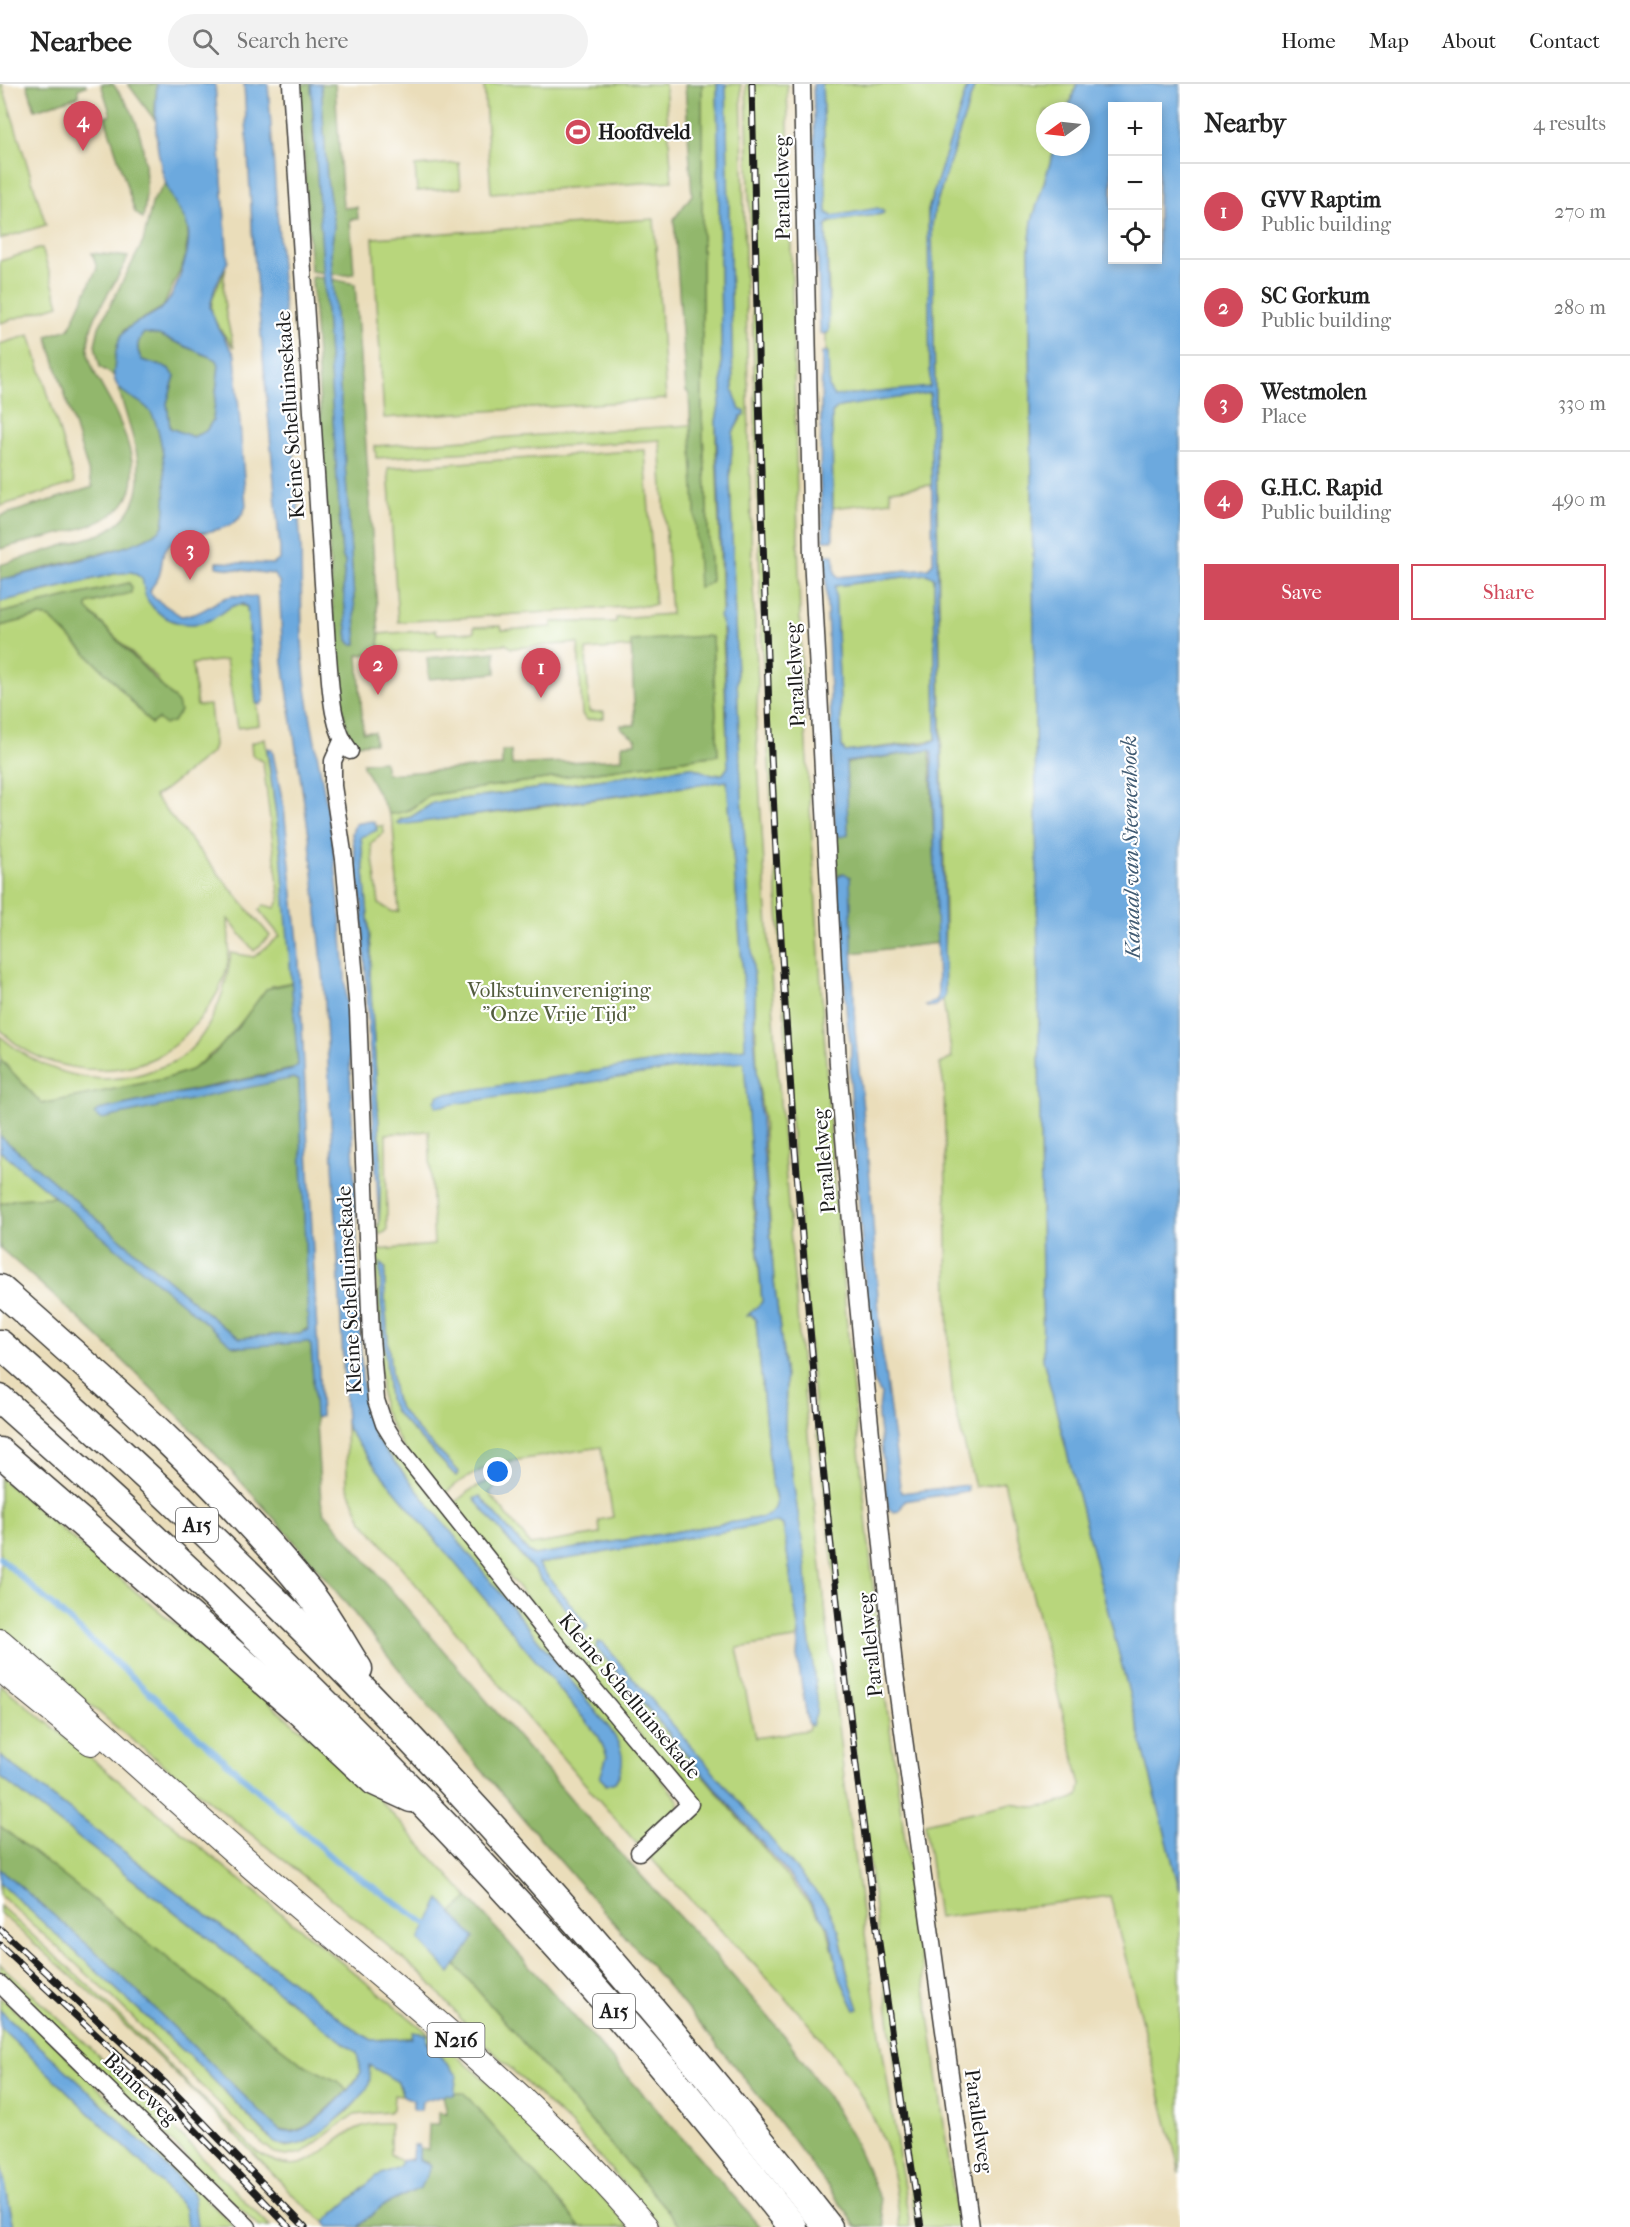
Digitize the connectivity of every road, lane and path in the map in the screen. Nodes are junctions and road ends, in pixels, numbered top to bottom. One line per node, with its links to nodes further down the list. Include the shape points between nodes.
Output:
1 (291, 84): 11 (street, Kleine Schelluinsekade, via 327,646 335,713 346,746 333,760 333,786 358,1011 370,1337 376,1400 397,1445 541,1626 690,1803)
2 (802, 84): 18 (street, Parallelweg, via 812,555 838,1065 894,1666)
3 (0, 1289): 9 (highway, A15, via 205,1478 307,1590)
4 (0, 1344): 9 (highway, A15, via 201,1529)
5 (0, 1399): 10 (highway, A15, via 177,1558)
6 (0, 1452): 10 (highway, A15, via 298,1710 374,1781)
7 (0, 1642): 12 (main road, N216)
8 (0, 1668): 12 (main road, N216)
9 (386, 1714): 17 (highway, A15, via 626,1976)
10 (424, 1804): 16 (highway, A15, via 579,1970 698,2108)
11 (639, 1852)
12 (253, 1867): 15 (main road, N216, via 507,2083 588,2163)
13 (0, 1984): 14 (street, Banneweg)
14 (248, 2227)
15 (645, 2227)
16 (793, 2227)
17 (828, 2227)
18 (971, 2227)

